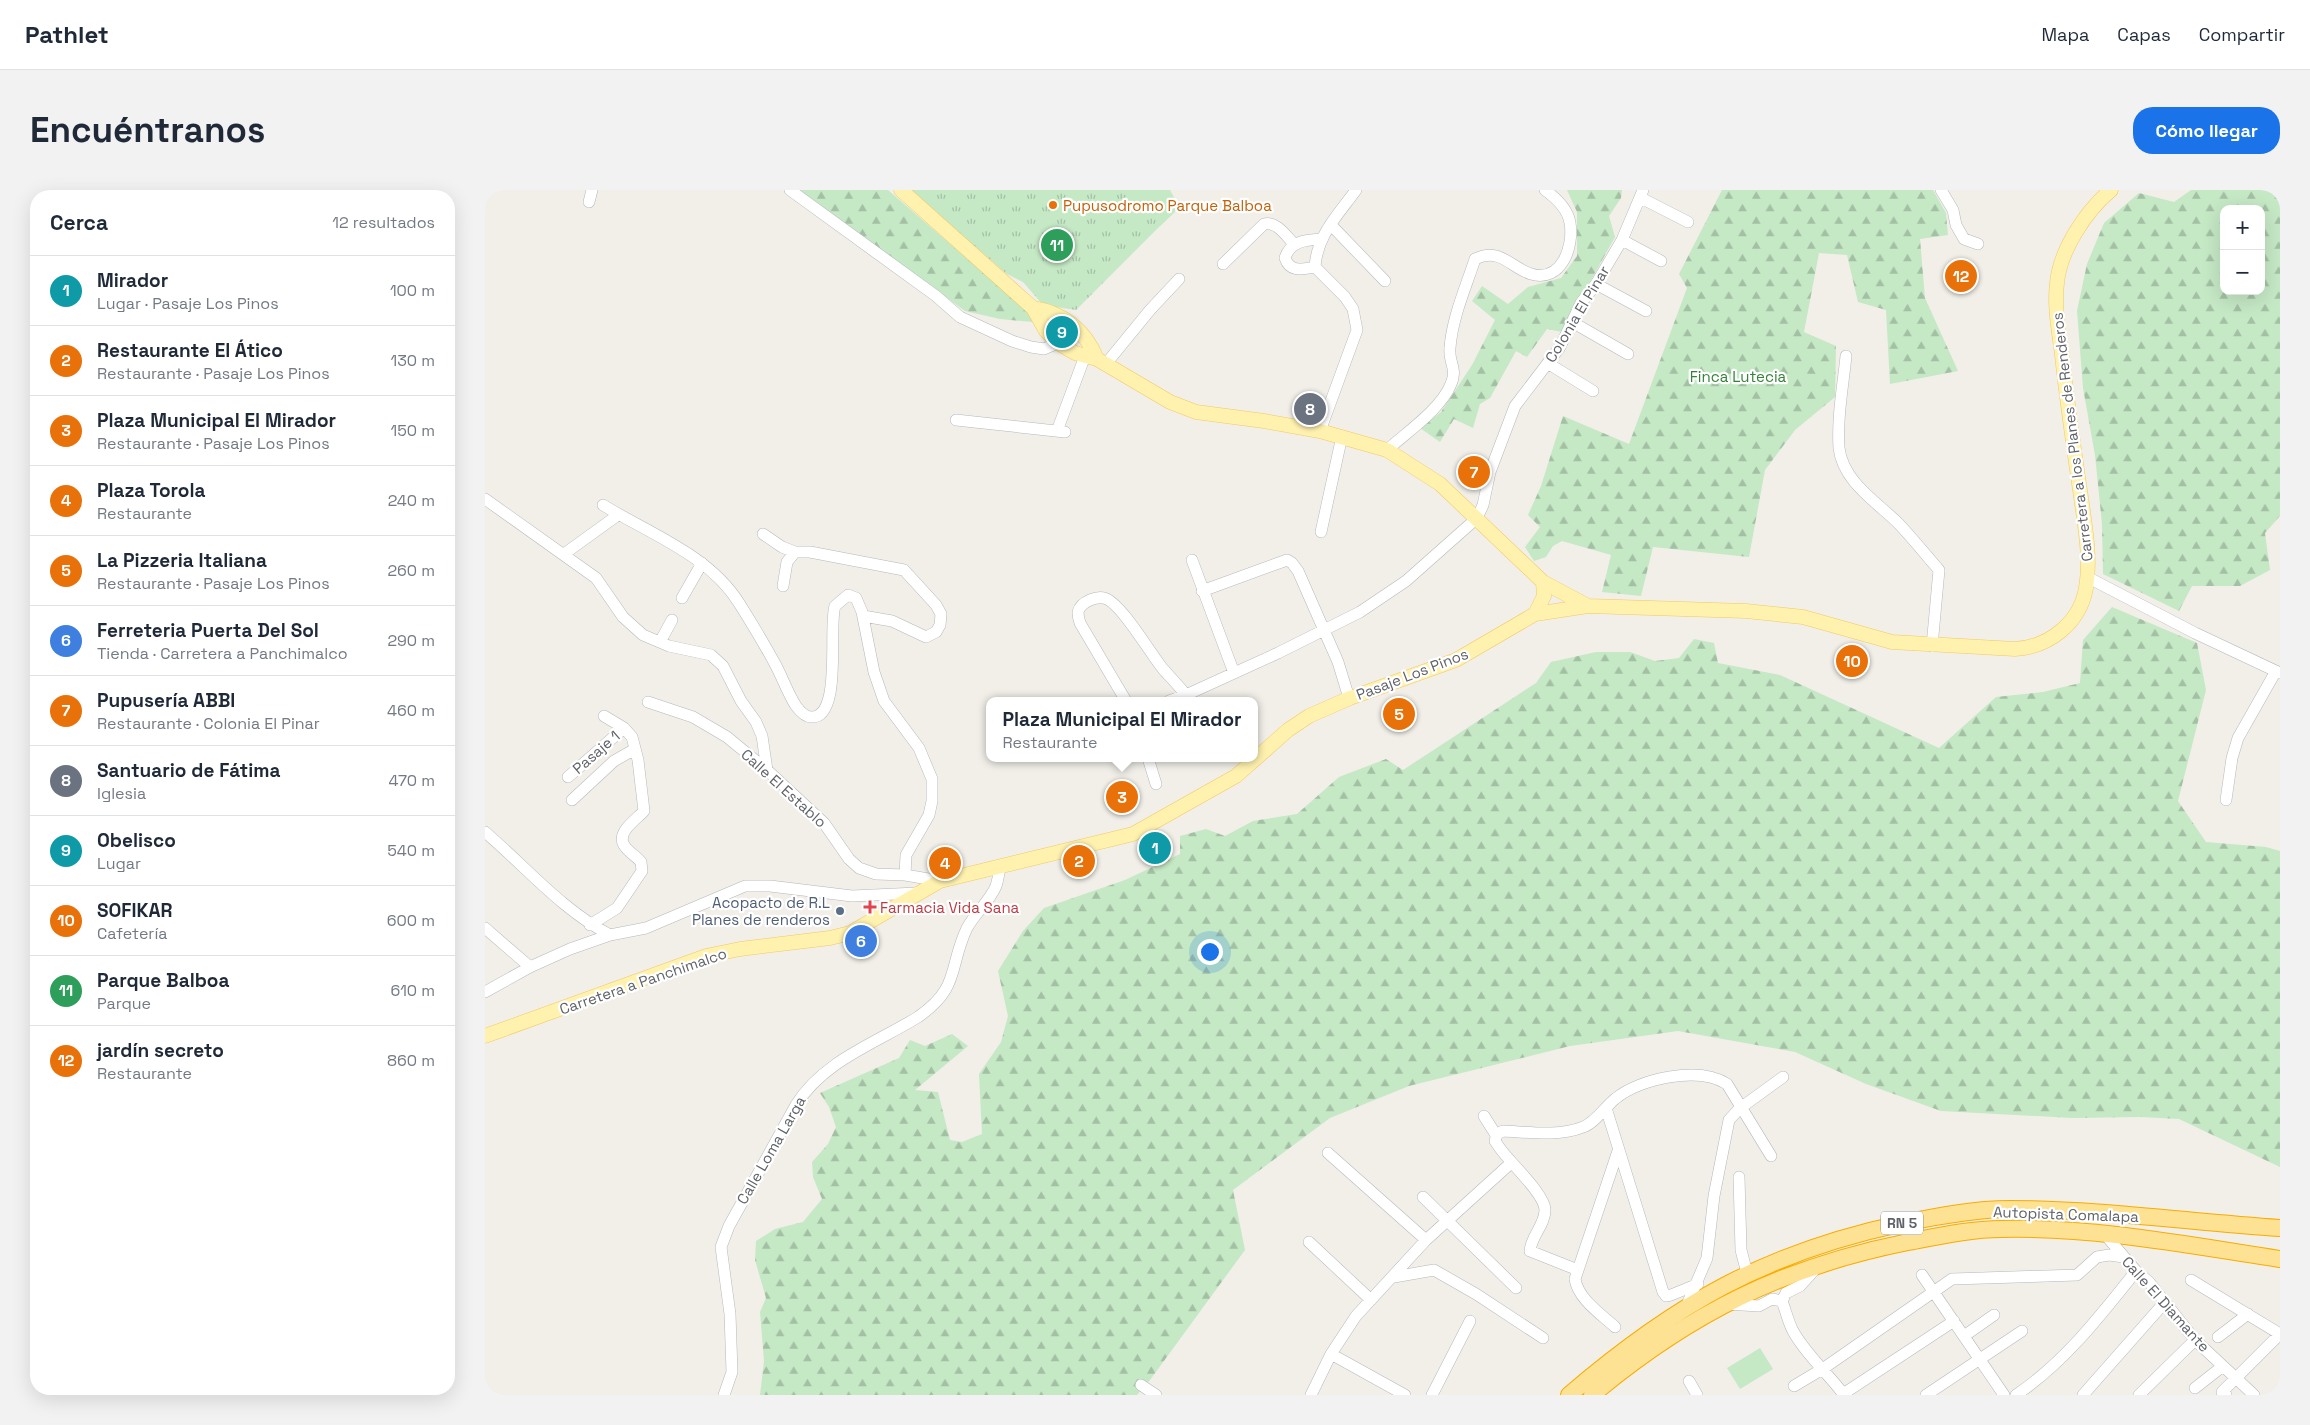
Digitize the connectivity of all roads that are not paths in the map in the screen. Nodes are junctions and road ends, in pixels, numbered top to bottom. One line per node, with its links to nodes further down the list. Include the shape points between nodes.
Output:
1 (592, 190): 9 (street)
2 (790, 190): 25 (street, via 936,296 959,317 1031,347 1044,349)
3 (901, 190): 22 (main road)
4 (1545, 190): 34 (street, via 1564,207 1570,221 1571,240 1567,257 1547,274 1532,274 1501,257 1485,254 1475,259 1449,349 1455,372 1451,385 1435,407)
5 (1941, 190): 15 (street, via 1964,239)
6 (2111, 190): 45 (main road, Carretera a los Planes de Renderos, via 2086,215 2074,235 2057,280 2056,294 2085,526)
7 (1353, 191): 11 (street)
8 (1642, 194): 10 (street); 13 (street, Colonia El Pinar)
9 (589, 202)
10 (1688, 222)
11 (1331, 225): 12 (street); 20 (street)
12 (1321, 239): 14 (street); 18 (street)
13 (1622, 240): 16 (street); 21 (street, Colonia El Pinar)
14 (1294, 244): 17 (street, via 1270,222 1264,224); 18 (street, via 1287,254 1287,264 1300,270)
15 (1978, 244)
16 (1661, 261)
17 (1223, 264)
18 (1315, 267): 32 (street, via 1353,309 1357,330)
19 (1179, 279): 28 (street)
20 (1385, 281)
21 (1596, 284): 23 (street); 24 (street, Colonia El Pinar)
22 (1033, 308): 25 (main road, via 1041,324); 28 (main road, via 1051,312 1076,327 1089,342)
23 (1646, 311)
24 (1571, 322): 26 (street); 29 (street, Colonia El Pinar)
25 (1058, 343): 28 (main road)
26 (1629, 354)
27 (1847, 356): 56 (street, via 1839,419 1839,450 1849,474 1859,487 1899,524 1939,570)
28 (1096, 360): 31 (street, via 1061,431); 32 (main road, via 1158,396 1196,412)
29 (1549, 364): 30 (street); 38 (street, Colonia El Pinar, via 1515,406)
30 (1593, 391)
31 (956, 420)
32 (1320, 431): 33 (main road)
33 (1342, 436): 34 (main road); 39 (street)
34 (1387, 450): 38 (main road, via 1440,484)
35 (485, 500): 42 (street)
36 (603, 505): 37 (street)
37 (618, 515): 42 (street); 44 (street)
38 (1477, 518): 46 (main road); 54 (street, via 1406,581 1360,612)
39 (1321, 532)
40 (763, 534): 41 (street)
41 (795, 552): 47 (street, via 787,562); 52 (street, via 904,570 941,614 936,632 926,637 892,621)
42 (564, 554): 55 (street, via 596,578 623,617 643,635)
43 (1191, 560): 48 (street)
44 (702, 563): 49 (street); 52 (street, via 719,576 733,594 797,706 809,717 821,712 831,695 835,606 843,597 853,596)
45 (2087, 577): 56 (main road, Carretera a los Planes de Renderos, via 2085,594 2076,613 2061,631 2043,644 2015,649); 57 (street)
46 (1543, 582): 50 (main road); 51 (main road, via 1544,596)
47 (783, 586)
48 (1202, 591): 54 (street, via 1287,560 1298,571); 58 (street)
49 (682, 598)
50 (1588, 606): 51 (main road, Pasaje Los Pinos); 56 (main road, Carretera a los Planes de Renderos, via 1791,614 1892,642)
51 (1535, 614): 62 (main road, Pasaje Los Pinos, via 1457,660)
52 (863, 616): 77 (street, via 874,672 885,701 919,748 932,779 929,815 906,855)
53 (671, 620): 55 (street)
54 (1323, 630): 58 (street); 62 (street, via 1338,662)
55 (660, 642): 70 (street, via 711,655 723,666 762,736)
56 (1932, 646)
57 (2278, 672): 74 (street, via 2238,738)
58 (1234, 673): 59 (street)
59 (1186, 695): 60 (street, via 1119,610 1109,600 1099,597 1082,606 1078,612 1080,623); 61 (street)
60 (1124, 697)
61 (1180, 697)
62 (1349, 698): 67 (main road, Pasaje Los Pinos, via 1293,725)
63 (648, 702): 70 (street, Calle El Establo, via 693,717 727,737)
64 (604, 716): 65 (street)
65 (624, 728): 66 (street, via 632,737); 71 (street, Pasaje 1)
66 (635, 749): 73 (street, via 614,761); 80 (street, via 644,811 625,829 622,838 624,845 641,862 642,871 617,908)
67 (1258, 757)
68 (1149, 762): 72 (street)
69 (1252, 762): 76 (main road, Pasaje Los Pinos, via 1237,776 1149,827 1125,837)
70 (767, 770): 77 (street, Calle El Establo, via 824,822 849,860 859,868 876,874)
71 (568, 777)
72 (1157, 784)
73 (572, 800)
74 (2226, 800)
75 (485, 832): 80 (street)
76 (1000, 867): 78 (main road, Pasaje Los Pinos); 140 (street, Calle Loma Larga, via 995,888 968,926 954,974 943,995 918,1017 829,1068 809,1087 729,1226 721,1247 731,1314 732,1362)
77 (905, 875): 78 (street, Calle El Establo)
78 (940, 881): 79 (main road, Carretera a Panchimalco)
79 (896, 899): 82 (street, via 779,886 745,886 646,928); 85 (main road, Carretera a Panchimalco, via 868,924 850,933 706,956)
80 (590, 925): 82 (street)
81 (485, 928): 83 (street)
82 (610, 935): 83 (street, via 570,948)
83 (530, 968): 84 (street)
84 (485, 992)
85 (485, 1036)
86 (1783, 1077): 87 (street)
87 (1743, 1106): 88 (street, via 1727,1084 1717,1077 1705,1075 1670,1077 1632,1088); 93 (street); 111 (street, via 1729,1120 1714,1196 1707,1258)
88 (1606, 1108): 90 (street, via 1585,1127 1559,1133 1503,1131); 91 (street)
89 (1484, 1116): 90 (street)
90 (1496, 1135): 94 (street, via 1495,1141)
91 (1618, 1151): 105 (street); 111 (street, via 1663,1292 1671,1296)
92 (1328, 1153): 100 (street)
93 (1771, 1156)
94 (1511, 1163): 97 (street); 105 (street, via 1544,1203 1545,1210 1530,1251)
95 (1739, 1177): 107 (street, via 1741,1250)
96 (1423, 1197): 97 (street)
97 (1447, 1220): 100 (street); 112 (street)
98 (2280, 1228): 107 (highway, Autopista Comalapa / RN 5, via 2008,1209 1933,1217 1878,1228 1825,1243)
99 (2103, 1232): 102 (street, Calle El Diamante); 103 (highway, Autopista Comalapa / RN 5); 104 (highway, Autopista Comalapa / RN 5, via 2000,1228 1933,1237)
100 (1426, 1240): 109 (street)
101 (1309, 1242): 114 (street)
102 (2124, 1257): 106 (street, Calle El Diamante); 113 (street, via 2097,1257 2077,1275 1952,1279)
103 (2280, 1259)
104 (1821, 1263): 115 (street, via 1801,1286 1786,1293); 117 (highway, Autopista Comalapa / RN 5, via 1765,1284)
105 (1578, 1270): 123 (street, via 1577,1288)
106 (2136, 1271): 116 (street, Calle El Diamante); 150 (street, via 2052,1367)
107 (1747, 1273): 118 (highway, Autopista Comalapa / RN 5)
108 (1922, 1274): 113 (street)
109 (1393, 1278): 114 (street); 127 (street, via 1434,1270)
110 (2191, 1280): 119 (street)
111 (1698, 1284): 118 (street)
112 (1516, 1288)
113 (1934, 1292): 122 (street); 133 (street)
114 (1371, 1300): 130 (street, via 1347,1327)
115 (1782, 1301): 117 (street, via 1772,1299 1759,1306); 133 (street, via 1793,1330 1806,1351)
116 (2165, 1302): 129 (street, Calle El Diamante); 151 (street)
117 (1725, 1304): 146 (highway, Autopista Comalapa / RN 5, via 1669,1336)
118 (1687, 1305): 145 (highway, Autopista Comalapa / RN 5, via 1634,1342)
119 (2248, 1314): 125 (street); 128 (street)
120 (1994, 1315): 126 (street)
121 (1470, 1321): 144 (street)
122 (1954, 1321): 126 (street); 139 (street)
123 (1615, 1327)
124 (2022, 1331): 131 (street)
125 (2280, 1334): 134 (street)
126 (1964, 1336): 131 (street)
127 (1543, 1338)
128 (2218, 1338)
129 (2195, 1340): 132 (street, Calle El Diamante); 152 (street)
130 (1331, 1354): 142 (street); 143 (street)
131 (1980, 1359): 148 (street); 149 (street)
132 (2223, 1366): 134 (street, Calle El Diamante); 138 (street)
133 (1824, 1368): 137 (street); 139 (street)
134 (2237, 1379): 153 (street, via 2222,1392); 154 (street, Calle El Diamante)
135 (1689, 1381): 147 (street)
136 (1141, 1385): 141 (street)
137 (1794, 1386)
138 (2195, 1388)
139 (1843, 1394)
140 (724, 1395)
141 (1156, 1395)
142 (1311, 1395)
143 (1405, 1395)
144 (1432, 1395)
145 (1569, 1395)
146 (1592, 1395)
147 (1697, 1395)
148 (1926, 1395)
149 (2004, 1395)
150 (2016, 1395)
151 (2083, 1395)
152 (2139, 1395)
153 (2225, 1395)
154 (2254, 1395)

